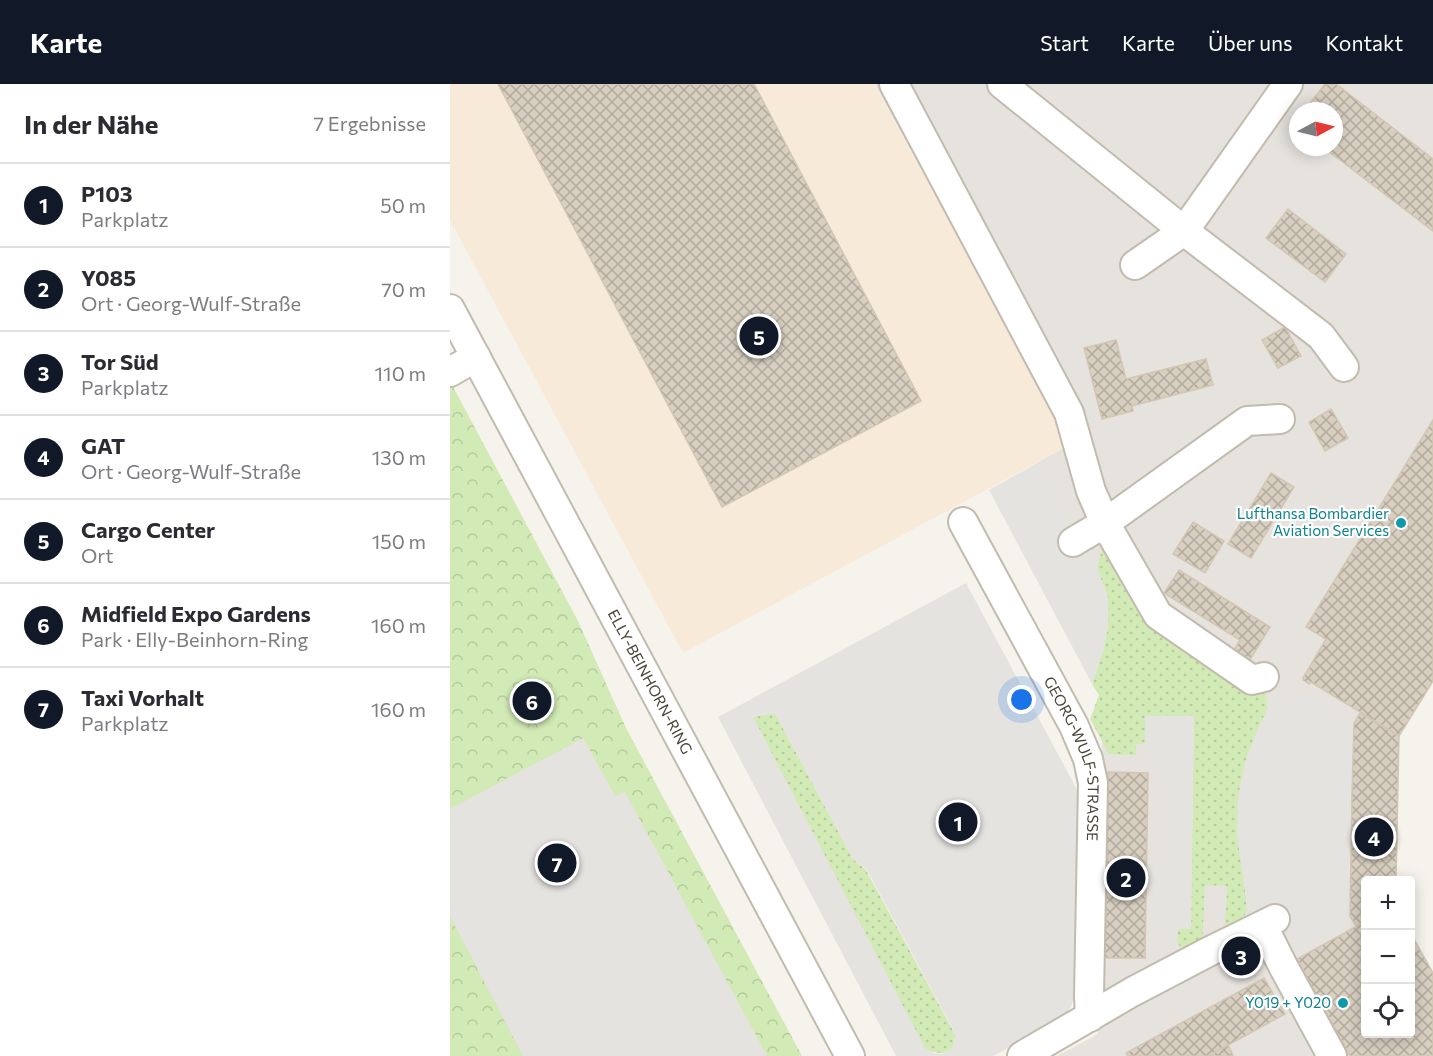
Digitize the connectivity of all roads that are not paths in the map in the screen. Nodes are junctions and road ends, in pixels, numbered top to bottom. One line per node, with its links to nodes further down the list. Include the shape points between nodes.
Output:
1 (894, 84): 12 (street, via 1069,413 1091,491)
2 (1002, 84): 4 (street)
3 (1288, 84): 4 (street)
4 (1184, 231): 5 (street); 8 (street, via 1321,336)
5 (1135, 265)
6 (450, 309): 7 (street, ELLY-BEINHORN-RING)
7 (476, 357): 9 (street); 16 (street, ELLY-BEINHORN-RING)
8 (1344, 367)
9 (450, 372)
10 (1280, 419): 12 (street, via 1247,421)
11 (963, 522): 15 (street, GEORG-WULF-STRASSE, via 1074,726 1088,759 1093,783)
12 (1105, 523): 13 (street); 14 (street, via 1158,615 1252,680)
13 (1073, 542)
14 (1264, 676)
15 (1090, 1017): 17 (street); 18 (street, via 1269,923 1283,966)
16 (850, 1056)
17 (1022, 1056)
18 (1332, 1056)

